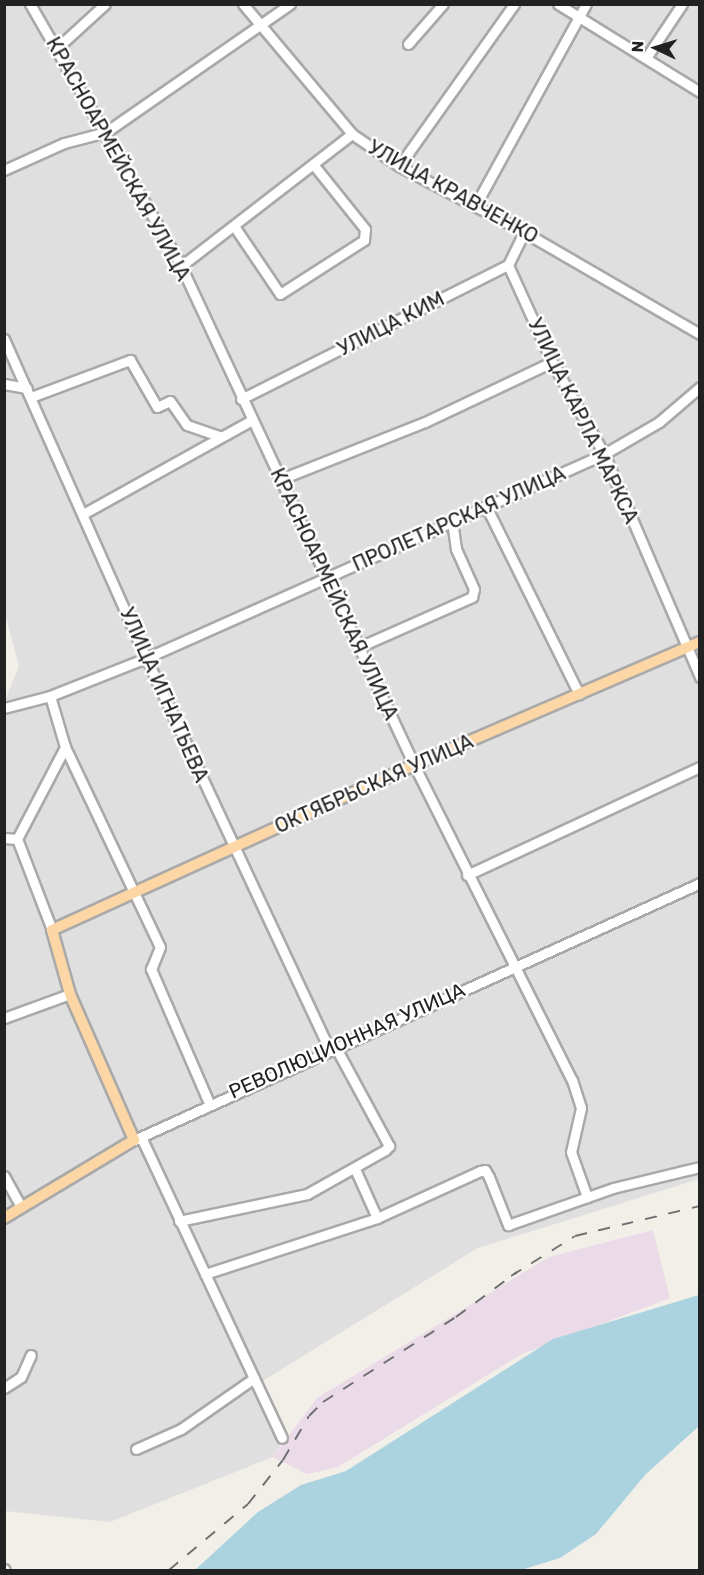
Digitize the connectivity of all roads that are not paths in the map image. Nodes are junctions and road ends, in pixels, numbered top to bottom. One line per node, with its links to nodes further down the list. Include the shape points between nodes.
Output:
1 (30, 4): 13 (street, КРАСНОАРМЕЙСКАЯ УЛИЦА)
2 (105, 4): 13 (street)
3 (243, 4): 11 (street, УЛИЦА КРАВЧЕНКО)
4 (290, 4): 11 (street)
5 (443, 4): 12 (street)
6 (514, 4): 19 (street)
7 (558, 4): 10 (street)
8 (586, 4): 10 (street)
9 (682, 4): 14 (street)
10 (579, 17): 14 (street); 21 (street)
11 (260, 26): 16 (street); 17 (street, УЛИЦА КРАВЧЕНКО)
12 (408, 44)
13 (57, 48): 16 (street, КРАСНОАРМЕЙСКАЯ УЛИЦА)
14 (646, 58): 15 (street)
15 (699, 92)
16 (106, 132): 20 (street, via 43,150); 25 (street, КРАСНОАРМЕЙСКАЯ УЛИЦА)
17 (352, 134): 18 (street); 19 (street, УЛИЦА КРАВЧЕНКО)
18 (313, 164): 22 (street); 22 (street, via 365,229 364,240 280,294)
19 (399, 166): 21 (street, УЛИЦА КРАВЧЕНКО)
20 (4, 170)
21 (475, 206): 23 (street, УЛИЦА КРАВЧЕНКО)
22 (234, 226): 25 (street)
23 (524, 232): 24 (street); 26 (street, УЛИЦА КРАВЧЕНКО)
24 (508, 265): 28 (street, УЛИЦА КАРЛА МАРКСА); 32 (street, УЛИЦА КИМ)
25 (181, 266): 32 (street, КРАСНОАРМЕЙСКАЯ УЛИЦА)
26 (699, 334)
27 (4, 339): 31 (street, УЛИЦА ИГНАТЬЕВА)
28 (552, 362): 35 (street, УЛИЦА КАРЛА МАРКСА); 36 (street, via 425,422)
29 (4, 384): 31 (street)
30 (699, 387): 35 (street, ПРОЛЕТАРСКАЯ УЛИЦА, via 659,422)
31 (29, 392): 34 (street, via 130,360 157,407 170,401 188,425); 38 (street, УЛИЦА ИГНАТЬЕВА)
32 (241, 399): 33 (street, КРАСНОАРМЕЙСКАЯ УЛИЦА)
33 (252, 420): 34 (street); 36 (street, КРАСНОАРМЕЙСКАЯ УЛИЦА)
34 (221, 437): 38 (street)
35 (604, 454): 37 (street, ПРОЛЕТАРСКАЯ УЛИЦА); 43 (street, УЛИЦА КАРЛА МАРКСА)
36 (281, 478): 40 (street, КРАСНОАРМЕЙСКАЯ УЛИЦА)
37 (486, 506): 39 (street, ПРОЛЕТАРСКАЯ УЛИЦА); 46 (street)
38 (83, 514): 44 (street, УЛИЦА ИГНАТЬЕВА)
39 (452, 521): 40 (street, ПРОЛЕТАРСКАЯ УЛИЦА); 42 (street, via 456,549 474,589 472,597)
40 (328, 578): 42 (street, КРАСНОАРМЕЙСКАЯ УЛИЦА); 44 (street, ПРОЛЕТАРСКАЯ УЛИЦА)
41 (699, 642): 43 (main road, ОКТЯБРЬСКАЯ УЛИЦА)
42 (359, 647): 50 (street, КРАСНОАРМЕЙСКАЯ УЛИЦА)
43 (688, 647): 45 (street, УЛИЦА КАРЛА МАРКСА); 46 (main road, ОКТЯБРЬСКАЯ УЛИЦА)
44 (146, 658): 47 (street, ПРОЛЕТАРСКАЯ УЛИЦА); 54 (street, УЛИЦА ИГНАТЬЕВА)
45 (699, 677)
46 (579, 694): 50 (main road, ОКТЯБРЬСКАЯ УЛИЦА)
47 (50, 696): 48 (street, ПРОЛЕТАРСКАЯ УЛИЦА); 49 (street)
48 (4, 708)
49 (65, 747): 53 (street); 57 (street)
50 (414, 765): 54 (main road, ОКТЯБРЬСКАЯ УЛИЦА); 55 (street, КРАСНОАРМЕЙСКАЯ УЛИЦА)
51 (699, 767): 55 (street)
52 (4, 838): 53 (street)
53 (17, 839): 58 (street)
54 (233, 847): 57 (main road, ОКТЯБРЬСКАЯ УЛИЦА); 62 (street, УЛИЦА ИГНАТЬЕВА)
55 (467, 875): 59 (street, КРАСНОАРМЕЙСКАЯ УЛИЦА)
56 (699, 883): 59 (street, РЕВОЛЮЦИОННАЯ УЛИЦА)
57 (136, 892): 58 (main road, ОКТЯБРЬСКАЯ УЛИЦА); 63 (street, via 160,947 151,969)
58 (52, 930): 60 (main road)
59 (512, 967): 62 (street, РЕВОЛЮЦИОННАЯ УЛИЦА); 68 (street, КРАСНОАРМЕЙСКАЯ УЛИЦА, via 581,1108 571,1152)
60 (70, 994): 61 (street); 64 (main road)
61 (4, 1018)
62 (332, 1047): 63 (street, РЕВОЛЮЦИОННАЯ УЛИЦА); 66 (street, УЛИЦА ИГНАТЬЕВА, via 389,1146)
63 (209, 1104): 64 (street, РЕВОЛЮЦИОННАЯ УЛИЦА)
64 (137, 1138): 69 (main road, РЕВОЛЮЦИОННАЯ УЛИЦА); 72 (street)
65 (699, 1167): 68 (street)
66 (355, 1169): 71 (street); 72 (street, via 288,1200)
67 (4, 1176): 69 (street)
68 (587, 1197): 71 (street, via 508,1226 485,1170)
69 (21, 1207): 70 (main road, РЕВОЛЮЦИОННАЯ УЛИЦА)
70 (4, 1218)
71 (377, 1218): 73 (street)
72 (179, 1221): 73 (street)
73 (205, 1274): 75 (street)
74 (31, 1355): 76 (street, via 21,1377)
75 (254, 1378): 77 (street); 78 (street, via 181,1429)
76 (4, 1388)
77 (282, 1438)
78 (136, 1449)

